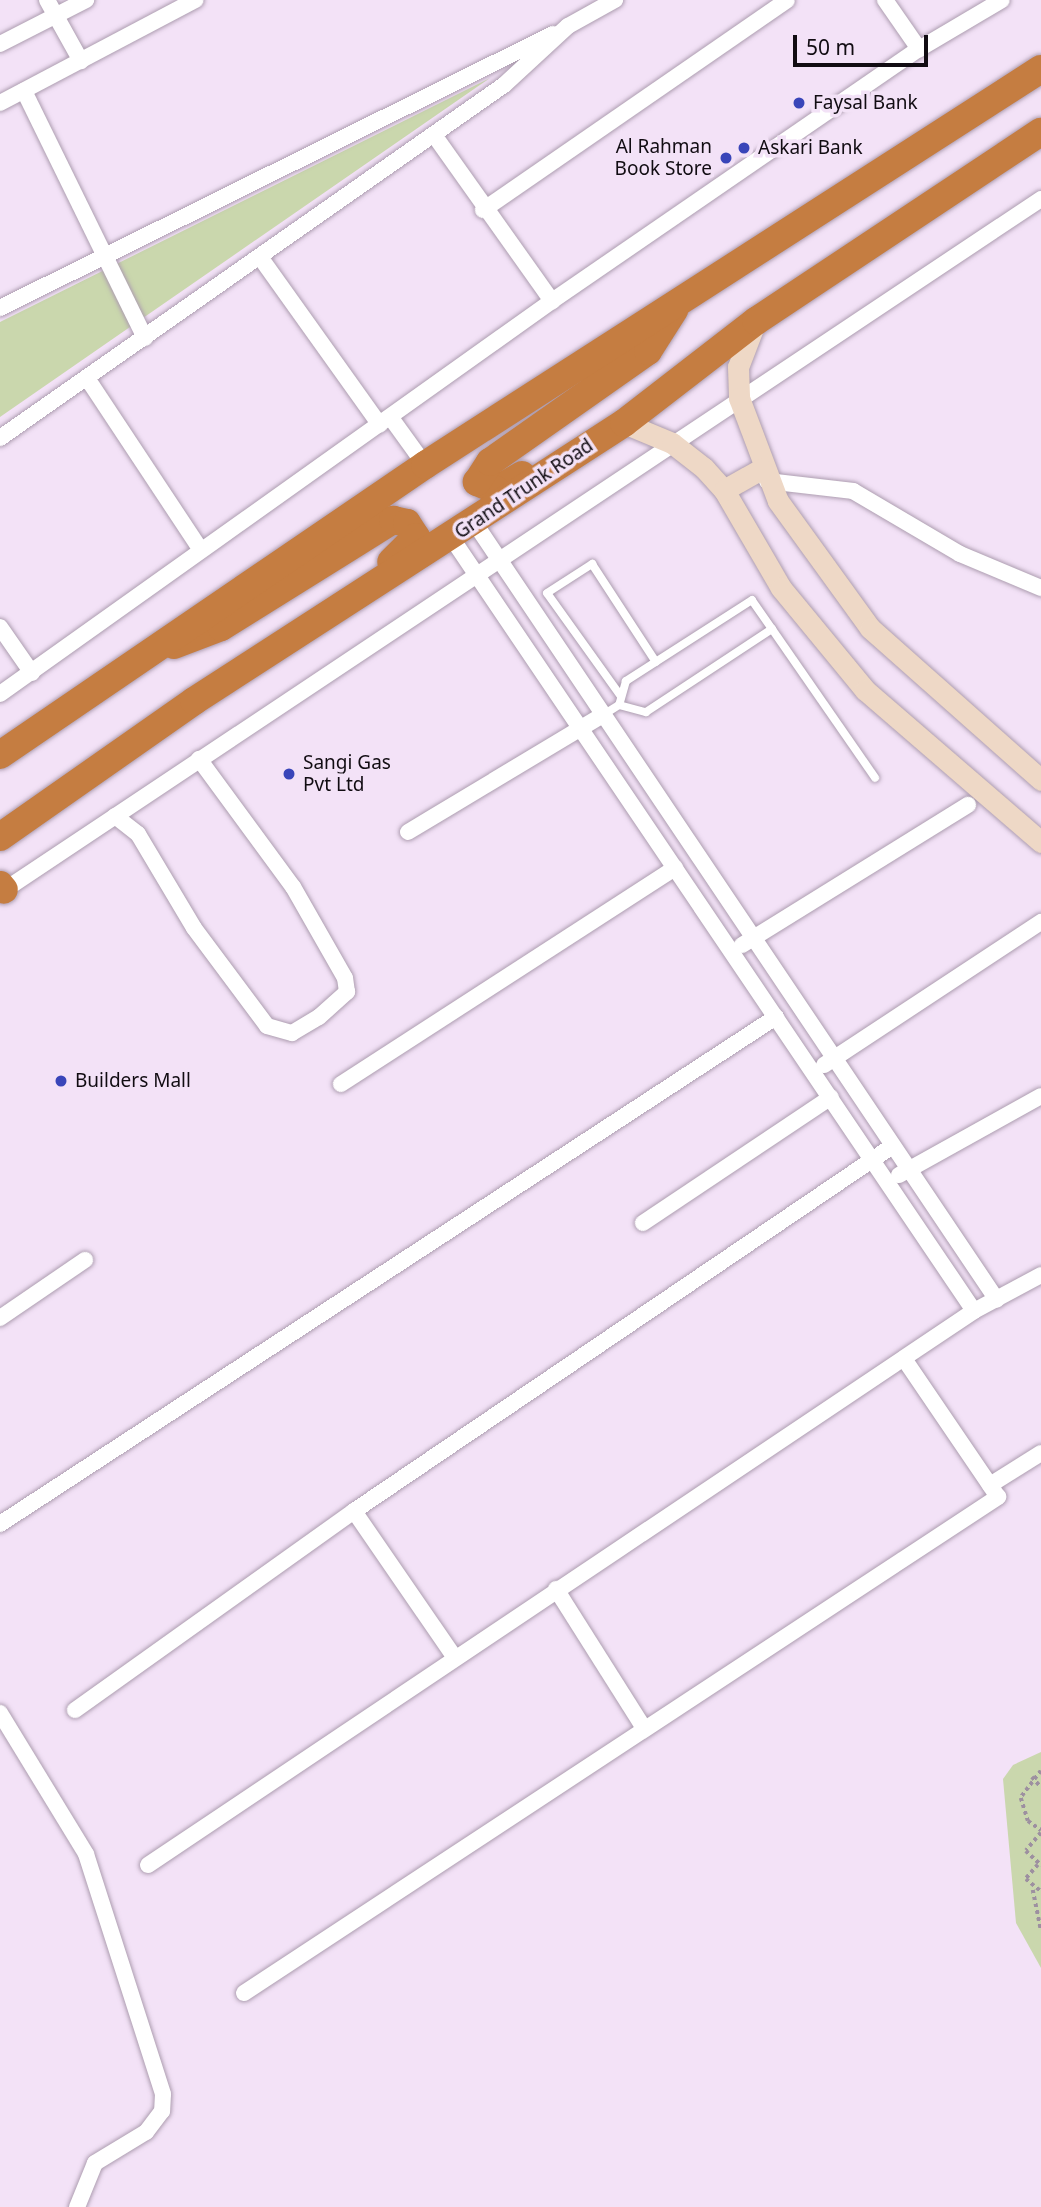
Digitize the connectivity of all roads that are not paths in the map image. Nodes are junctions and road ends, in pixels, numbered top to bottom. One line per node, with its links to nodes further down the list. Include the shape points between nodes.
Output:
1 (47, 0): 8 (street)
2 (86, 0): 8 (street)
3 (195, 0): 12 (street)
4 (615, 0): 9 (street)
5 (787, 0): 19 (street)
6 (886, 0): 11 (street)
7 (1002, 0): 11 (street)
8 (59, 14): 10 (street); 12 (street)
9 (568, 26): 17 (street, via 504,85); 20 (street)
10 (0, 44)
11 (919, 49): 22 (street)
12 (81, 61): 14 (street)
13 (1041, 69): 23 (highway)
14 (24, 91): 15 (street); 20 (street)
15 (0, 103)
16 (1041, 132): 25 (highway, Grand Trunk Road)
17 (434, 135): 19 (street); 21 (street)
18 (1041, 200): 29 (street)
19 (483, 210): 22 (street)
20 (102, 254): 24 (street); 26 (street)
21 (260, 257): 26 (street); 30 (street)
22 (552, 301): 30 (street)
23 (679, 303): 27 (highway, via 648,351 481,468 477,482 496,490); 34 (highway)
24 (0, 308)
25 (756, 321): 27 (highway, Grand Trunk Road); 29 (street, via 738,367)
26 (145, 338): 28 (street)
27 (710, 355): 31 (highway, Grand Trunk Road)
28 (87, 378): 32 (street); 38 (street)
29 (739, 398): 33 (street); 35 (street)
30 (385, 422): 34 (street); 38 (street)
31 (624, 423): 33 (street); 37 (highway, Grand Trunk Road)
32 (0, 438)
33 (672, 443): 36 (street); 39 (street)
34 (425, 465): 44 (highway)
35 (764, 475): 36 (street); 41 (street, via 853,491 960,554); 56 (street, via 870,628)
36 (724, 490): 61 (street, via 781,588 865,690)
37 (463, 530): 39 (street); 40 (street); 49 (highway, Grand Trunk Road)
38 (200, 549): 46 (street)
39 (500, 557): 40 (street); 51 (street)
40 (475, 573): 52 (street); 54 (street)
41 (1041, 588)
42 (0, 627): 46 (street)
43 (772, 629): 45 (lane, via 752,600); 50 (lane, via 646,712); 55 (lane)
44 (144, 651): 49 (highway, via 221,627 393,520 414,529 410,548 249,650); 53 (highway)
45 (656, 662): 48 (lane, via 626,681); 48 (lane, via 592,564 547,593)
46 (32, 673): 47 (street)
47 (0, 694)
48 (620, 695): 50 (lane)
49 (194, 701): 60 (highway, Grand Trunk Road)
50 (619, 705): 51 (lane)
51 (603, 715): 52 (street); 65 (street)
52 (580, 729): 59 (street); 62 (street)
53 (0, 755)
54 (199, 759): 58 (street); 58 (street, via 293,887 345,978 347,992 320,1017 292,1033 267,1026 194,928 138,834)
55 (875, 778)
56 (1041, 780)
57 (968, 805): 65 (street)
58 (115, 816): 63 (street)
59 (408, 832)
60 (0, 837)
61 (1041, 842)
62 (675, 868): 66 (street); 70 (street)
63 (1, 889)
64 (1041, 922): 68 (street)
65 (752, 939): 66 (street); 68 (street)
66 (731, 951): 67 (street)
67 (776, 1017): 69 (street); 87 (street)
68 (832, 1060): 69 (street); 73 (street)
69 (813, 1071): 72 (street)
70 (341, 1084)
71 (1041, 1096): 75 (street)
72 (831, 1097): 74 (street); 77 (street)
73 (891, 1147): 74 (street); 75 (street)
74 (872, 1157): 76 (street); 86 (street)
75 (907, 1171): 76 (street); 80 (street)
76 (888, 1180): 81 (street)
77 (643, 1223)
78 (85, 1260): 82 (street)
79 (1041, 1275): 80 (street)
80 (997, 1300): 81 (street)
81 (974, 1311): 83 (street)
82 (0, 1318)
83 (905, 1360): 85 (street); 88 (street)
84 (1041, 1453): 85 (street)
85 (990, 1485): 92 (street, via 998,1497)
86 (354, 1511): 89 (street); 90 (street)
87 (0, 1524)
88 (556, 1589): 89 (street); 92 (street)
89 (455, 1658): 93 (street)
90 (75, 1710)
91 (0, 1713): 95 (street, via 86,1853 163,2094 162,2111 146,2132 95,2163)
92 (644, 1728): 94 (street)
93 (148, 1865)
94 (244, 1993)
95 (77, 2207)

